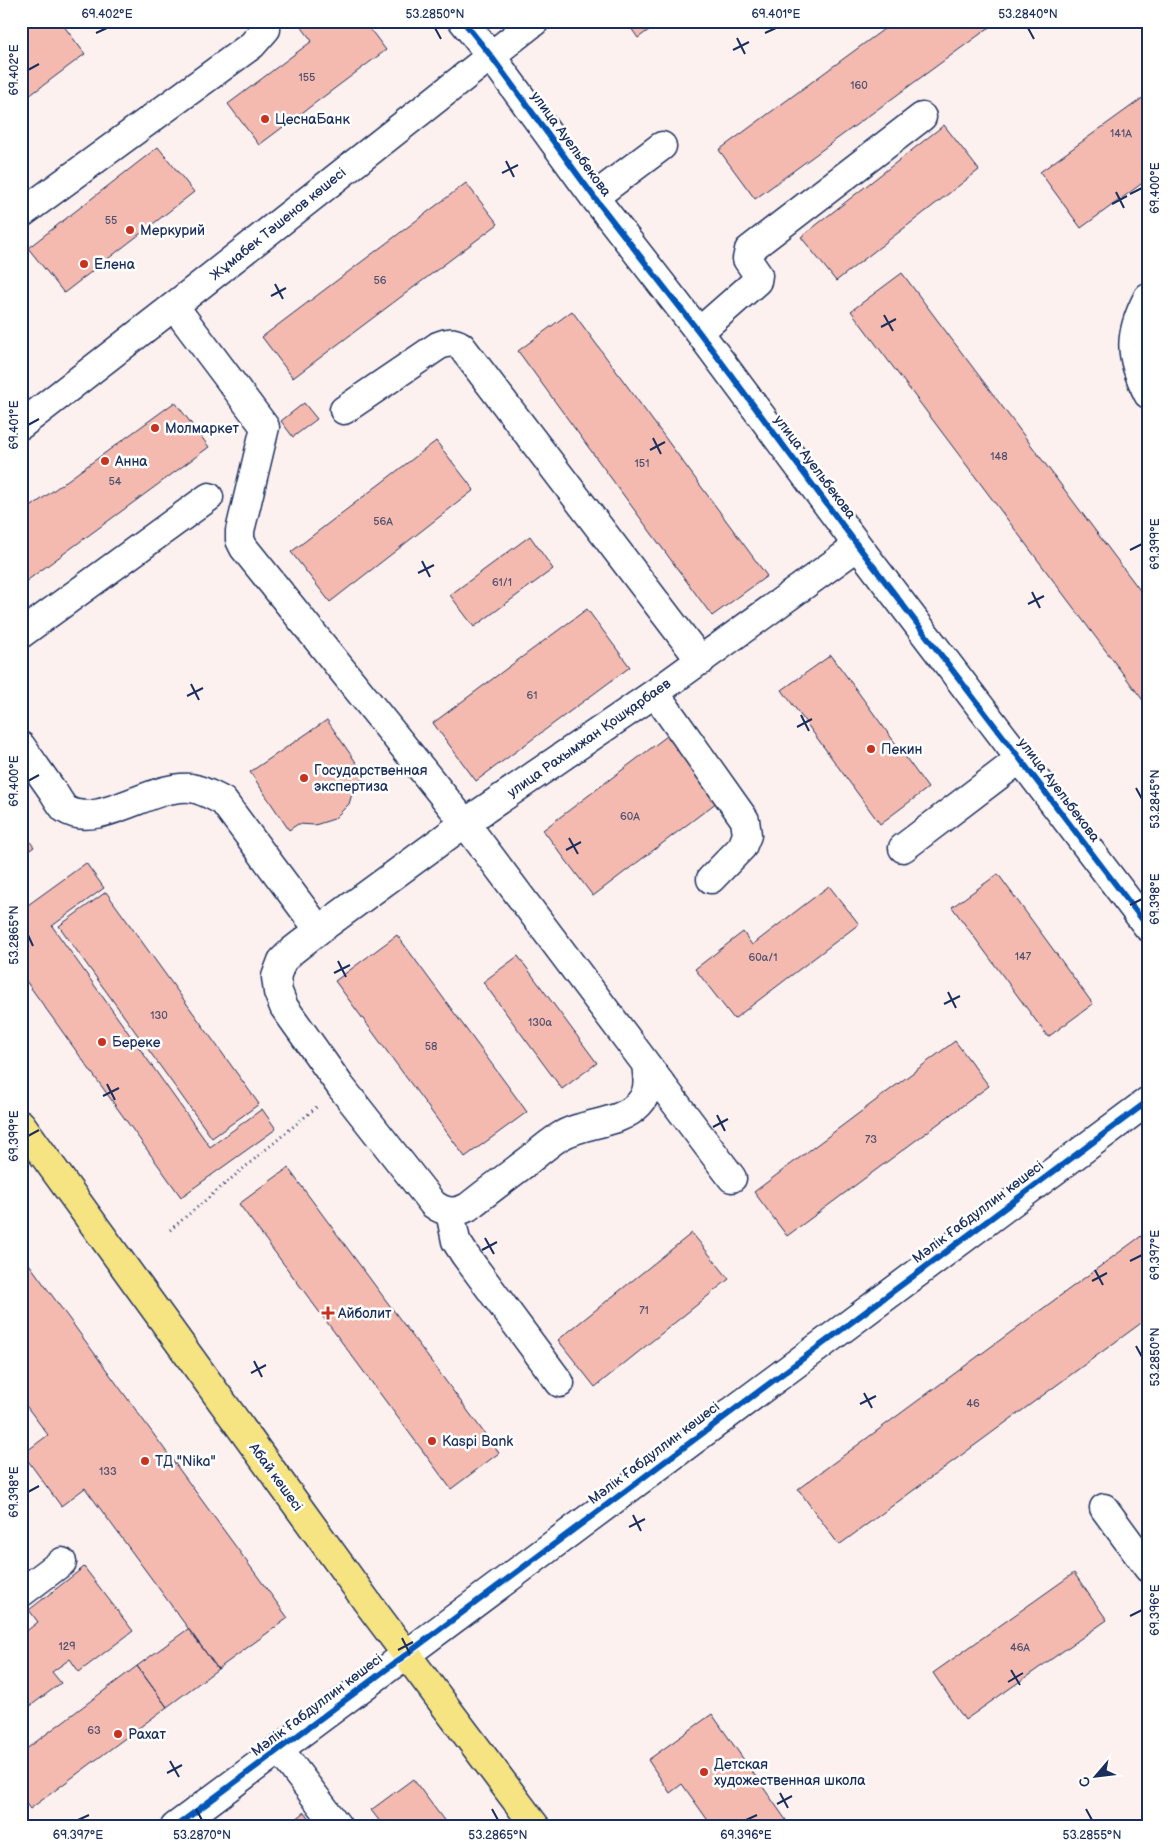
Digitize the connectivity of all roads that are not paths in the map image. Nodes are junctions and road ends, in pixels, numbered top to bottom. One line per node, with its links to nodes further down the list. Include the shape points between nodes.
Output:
1 (265, 21): 8 (street, via 266,29 252,45)
2 (462, 21): 4 (street, улица Ауельбекова)
3 (534, 21): 4 (street, Жұмабек Тәшенов көшесі)
4 (491, 56): 7 (street, улица Ауельбекова); 10 (street, Жұмабек Тәшенов көшесі)
5 (922, 117): 11 (street, via 749,250 748,259 758,275 757,281)
6 (662, 146): 7 (street)
7 (594, 196): 11 (street, улица Ауельбекова)
8 (21, 214)
9 (1148, 297): 12 (street, via 1135,324 1133,338 1134,356)
10 (174, 306): 14 (street, Жұмабек Тәшенов көшесі); 22 (street, via 266,428 240,531 244,548)
11 (699, 332): 16 (street, улица Ауельбекова)
12 (1148, 394)
13 (344, 410): 18 (street, via 438,346 447,342 461,346)
14 (21, 425)
15 (209, 497): 17 (street)
16 (858, 546): 18 (street, улица Рахымжан Қошқарбаев); 21 (street, улица Ауельбекова)
17 (21, 634)
18 (701, 661): 19 (street, улица Рахымжан Қошқарбаев)
19 (655, 693): 22 (street, улица Рахымжан Қошқарбаев); 24 (street, via 745,820 747,835 742,847)
20 (21, 746): 26 (street, via 64,808 77,814 112,810 154,793 174,789 191,788 223,801)
21 (1020, 759): 23 (street); 25 (street, улица Ауельбекова)
22 (465, 824): 26 (street, улица Рахымжан Қошқарбаев); 27 (street)
23 (903, 848)
24 (711, 879)
25 (1148, 927)
26 (319, 930): 31 (street, улица Рахымжан Қошқарбаев, via 282,961 276,977 284,1007 341,1087 433,1204)
27 (646, 1064): 30 (street); 31 (street, via 649,1084 641,1102 632,1110 619,1118 560,1136 468,1207)
28 (1148, 1101): 37 (street, Мәлік Ғабдуллин көшесі)
29 (21, 1124): 37 (main road, Абай көшесі)
30 (732, 1178)
31 (450, 1212): 32 (street, via 456,1241 465,1255)
32 (560, 1383)
33 (1104, 1508): 35 (street)
34 (62, 1562): 36 (street)
35 (1148, 1568)
36 (21, 1593)
37 (406, 1653): 38 (street, Мәлік Ғабдуллин көшесі); 41 (main road, Абай көшесі)
38 (279, 1749): 39 (street, Мәлік Ғабдуллин көшесі); 40 (street)
39 (175, 1827)
40 (338, 1827)
41 (536, 1827)

